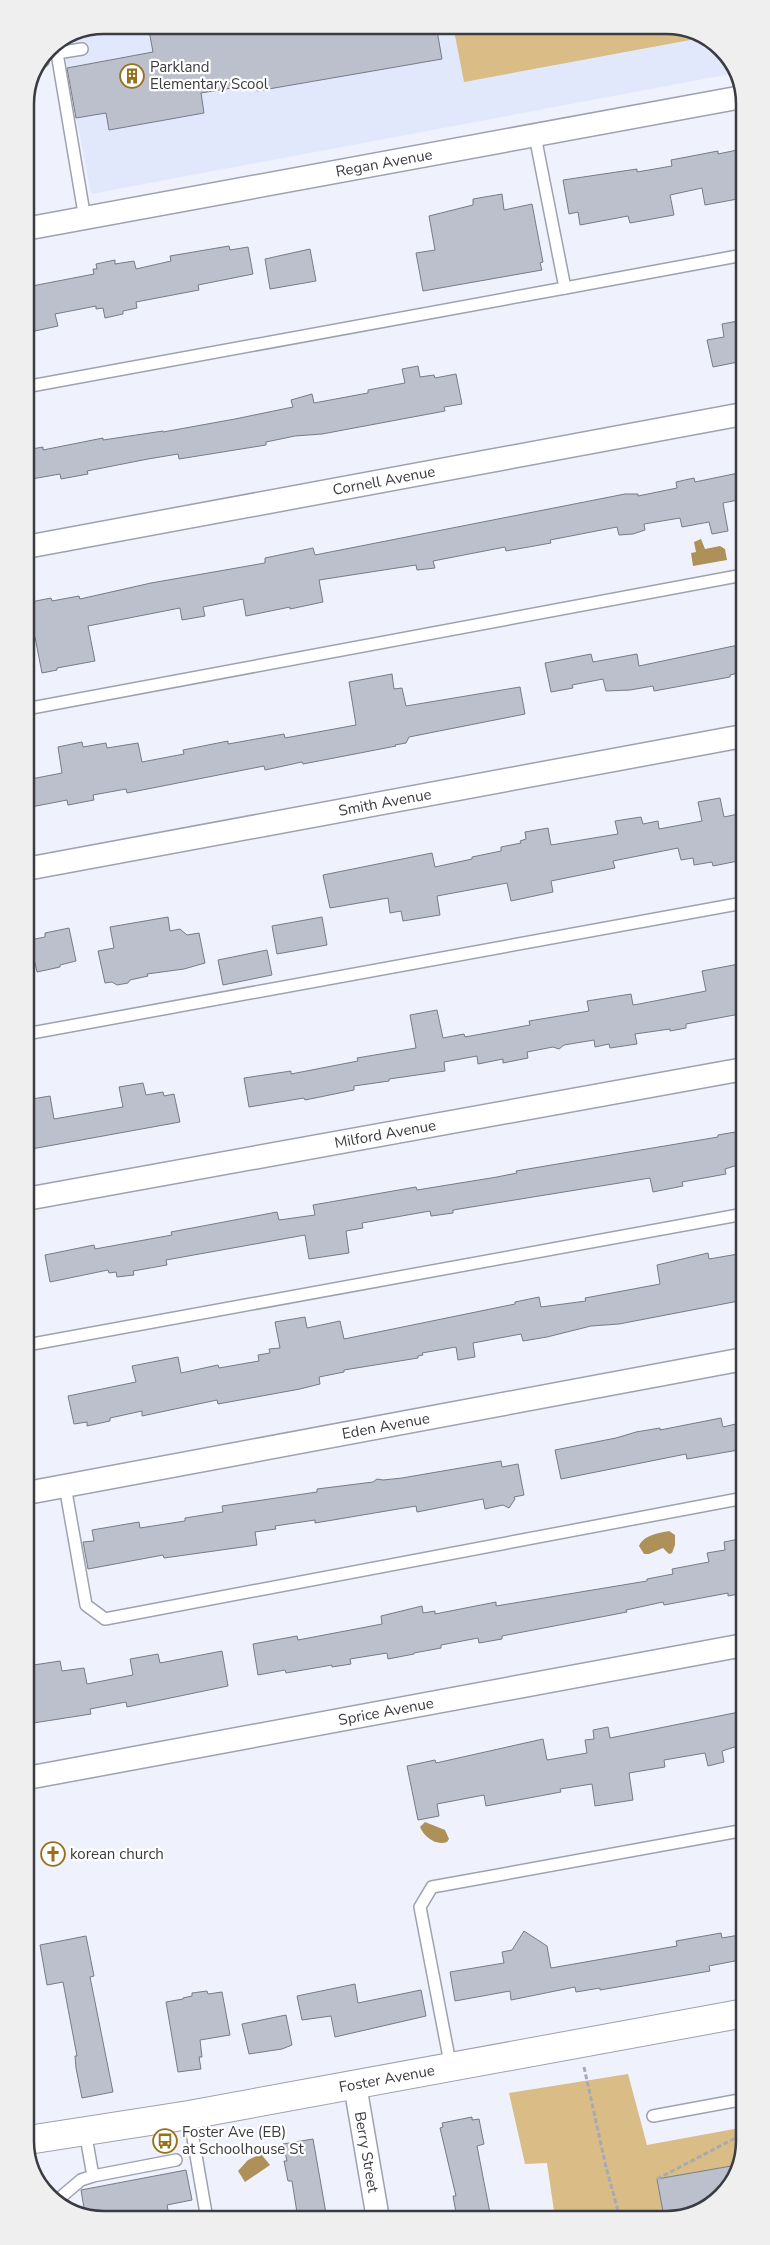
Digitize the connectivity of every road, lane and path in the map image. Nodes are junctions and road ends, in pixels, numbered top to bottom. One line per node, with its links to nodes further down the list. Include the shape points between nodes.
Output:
1 (82, 49): 4 (lane, via 57,53)
2 (736, 98): 3 (street, Regan Avenue)
3 (535, 136): 4 (street, Regan Avenue); 7 (lane)
4 (85, 218): 5 (street, Regan Avenue)
5 (34, 227)
6 (736, 256): 7 (lane)
7 (565, 288): 8 (lane)
8 (34, 386)
9 (736, 415): 10 (street, Cornell Avenue)
10 (34, 546)
11 (736, 576): 12 (lane)
12 (34, 708)
13 (736, 737): 14 (street, Smith Avenue)
14 (34, 868)
15 (736, 904): 16 (lane)
16 (34, 1033)
17 (736, 1070): 18 (street, Milford Avenue)
18 (34, 1198)
19 (736, 1215): 20 (lane)
20 (34, 1345)
21 (736, 1360): 22 (street, Eden Avenue)
22 (65, 1486): 23 (street, Eden Avenue); 24 (lane, via 86,1605 105,1619)
23 (34, 1492)
24 (736, 1500)
25 (736, 1646): 26 (street, Sprice Avenue)
26 (34, 1777)
27 (736, 1832): 30 (lane, via 432,1887 420,1907)
28 (736, 2015): 29 (street, Foster Avenue)
29 (579, 2044): 30 (street, Foster Avenue); 44 (path)
30 (451, 2068): 31 (street, Foster Avenue)
31 (355, 2085): 33 (street, Foster Avenue); 43 (street, Berry Street)
32 (736, 2101): 34 (lane)
33 (188, 2115): 35 (street, Foster Avenue); 42 (lane)
34 (653, 2116)
35 (85, 2131): 37 (street, Foster Avenue); 39 (lane)
36 (736, 2138): 40 (path)
37 (34, 2139)
38 (176, 2160): 39 (lane)
39 (93, 2176): 41 (lane, via 81,2180)
40 (657, 2180)
41 (61, 2197)
42 (206, 2211)
43 (377, 2211)
44 (618, 2211)

